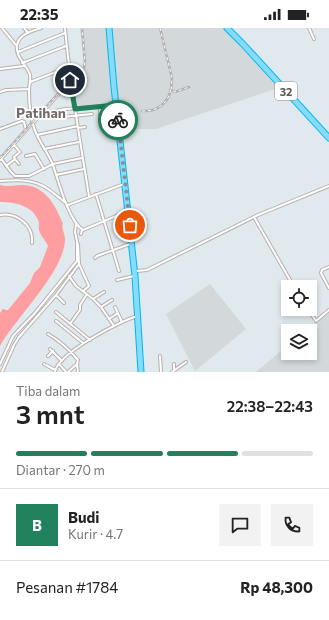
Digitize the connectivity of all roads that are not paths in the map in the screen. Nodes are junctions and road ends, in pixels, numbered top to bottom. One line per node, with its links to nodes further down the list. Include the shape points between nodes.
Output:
1 (2, 28): 13 (street)
2 (24, 28): 9 (street)
3 (41, 28): 9 (street)
4 (65, 28): 10 (street)
5 (110, 28): 24 (highway); 43 (highway)
6 (227, 28): 12 (highway, 32)
7 (231, 28): 12 (highway, 32)
8 (309, 28): 11 (street)
9 (28, 33): 13 (street, via 19,39)
10 (65, 33): 14 (street); 15 (street)
11 (314, 39)
12 (243, 44): 38 (highway, 32)
13 (17, 46): 15 (street)
14 (66, 46): 16 (street); 18 (street)
15 (18, 52): 16 (street)
16 (22, 63): 17 (street)
17 (24, 66): 19 (street); 21 (street, via 30,75)
18 (68, 67): 20 (street); 21 (street)
19 (0, 69)
20 (70, 81): 26 (street); 27 (street)
21 (30, 82): 22 (street)
22 (29, 89): 23 (street); 32 (street)
23 (0, 92)
24 (116, 105): 25 (street); 43 (highway)
25 (100, 106): 26 (street); 29 (street)
26 (75, 109): 27 (street); 30 (street)
27 (43, 112): 32 (street)
28 (92, 114): 30 (street)
29 (100, 115)
30 (76, 116): 31 (street); 33 (street)
31 (62, 117)
32 (33, 123): 36 (street); 37 (street)
33 (78, 127): 34 (street); 37 (street); 39 (street)
34 (85, 127)
35 (0, 129): 36 (street, via 22,121)
36 (26, 130): 40 (street)
37 (37, 135): 41 (street)
38 (329, 138)
39 (79, 142): 41 (street); 45 (street)
40 (14, 145): 44 (street); 46 (street, via 20,152)
41 (44, 149): 48 (street)
42 (26, 156): 50 (street, via 35,154)
43 (123, 156): 54 (highway); 75 (highway, via 132,214)
44 (0, 158): 49 (street)
45 (82, 158): 48 (street); 51 (street)
46 (15, 159): 47 (street); 49 (street)
47 (19, 164)
48 (52, 164): 50 (street); 52 (street)
49 (6, 166): 50 (street, via 15,176 29,176)
50 (44, 169)
51 (85, 169): 52 (street); 57 (street)
52 (56, 175): 58 (street)
53 (0, 180): 58 (street, via 34,182 44,186)
54 (125, 184): 56 (street); 59 (highway)
55 (329, 186): 61 (street)
56 (96, 194): 57 (street); 62 (street)
57 (89, 196): 58 (street)
58 (67, 204): 64 (street)
59 (128, 211): 62 (street); 63 (highway)
60 (0, 215): 69 (street, via 12,214 21,219 30,230)
61 (254, 217): 75 (street, via 147,270); 79 (street)
62 (104, 220): 66 (street); 71 (street)
63 (130, 225): 65 (street); 70 (highway)
64 (75, 226): 66 (street); 68 (street)
65 (122, 226)
66 (82, 230): 67 (street)
67 (81, 234)
68 (77, 241): 73 (street); 110 (street, via 76,263 13,336)
69 (32, 243)
70 (132, 243): 71 (street); 75 (highway)
71 (113, 250): 72 (street); 76 (street)
72 (95, 258)
73 (79, 264): 77 (street); 81 (street, via 89,286)
74 (329, 267): 80 (street, via 321,273)
75 (136, 269): 78 (street); 93 (highway)
76 (119, 271)
77 (69, 276): 81 (street); 84 (street)
78 (117, 280)
79 (290, 280)
80 (329, 288)
81 (83, 291): 83 (street)
82 (104, 292): 85 (street)
83 (87, 294): 85 (street); 98 (street)
84 (56, 295): 87 (street); 116 (street, via 19,337)
85 (93, 298): 88 (street)
86 (112, 300): 88 (street)
87 (64, 303)
88 (101, 307): 95 (street)
89 (115, 308): 92 (street)
90 (329, 310): 94 (street, via 316,321)
91 (56, 312): 98 (street)
92 (118, 313): 95 (street); 97 (street)
93 (138, 316): 97 (street); 119 (highway)
94 (313, 316)
95 (109, 319): 99 (street)
96 (56, 321): 102 (street)
97 (122, 322): 99 (street)
98 (70, 324): 101 (street)
99 (114, 326): 101 (street)
100 (48, 334): 105 (street)
101 (90, 340): 102 (street)
102 (83, 344): 105 (street)
103 (50, 349): 104 (street)
104 (53, 351): 106 (street); 108 (street)
105 (72, 352): 108 (street); 113 (street, via 78,360)
106 (48, 356)
107 (160, 356): 120 (street)
108 (62, 361): 112 (street)
109 (186, 362): 121 (street)
110 (0, 364)
111 (44, 364): 115 (street)
112 (59, 364): 115 (street); 117 (street)
113 (77, 364): 117 (street); 118 (street)
114 (174, 364): 121 (street)
115 (55, 371)
116 (2, 372)
117 (67, 372)
118 (78, 372)
119 (141, 372)
120 (161, 372)
121 (173, 372)

